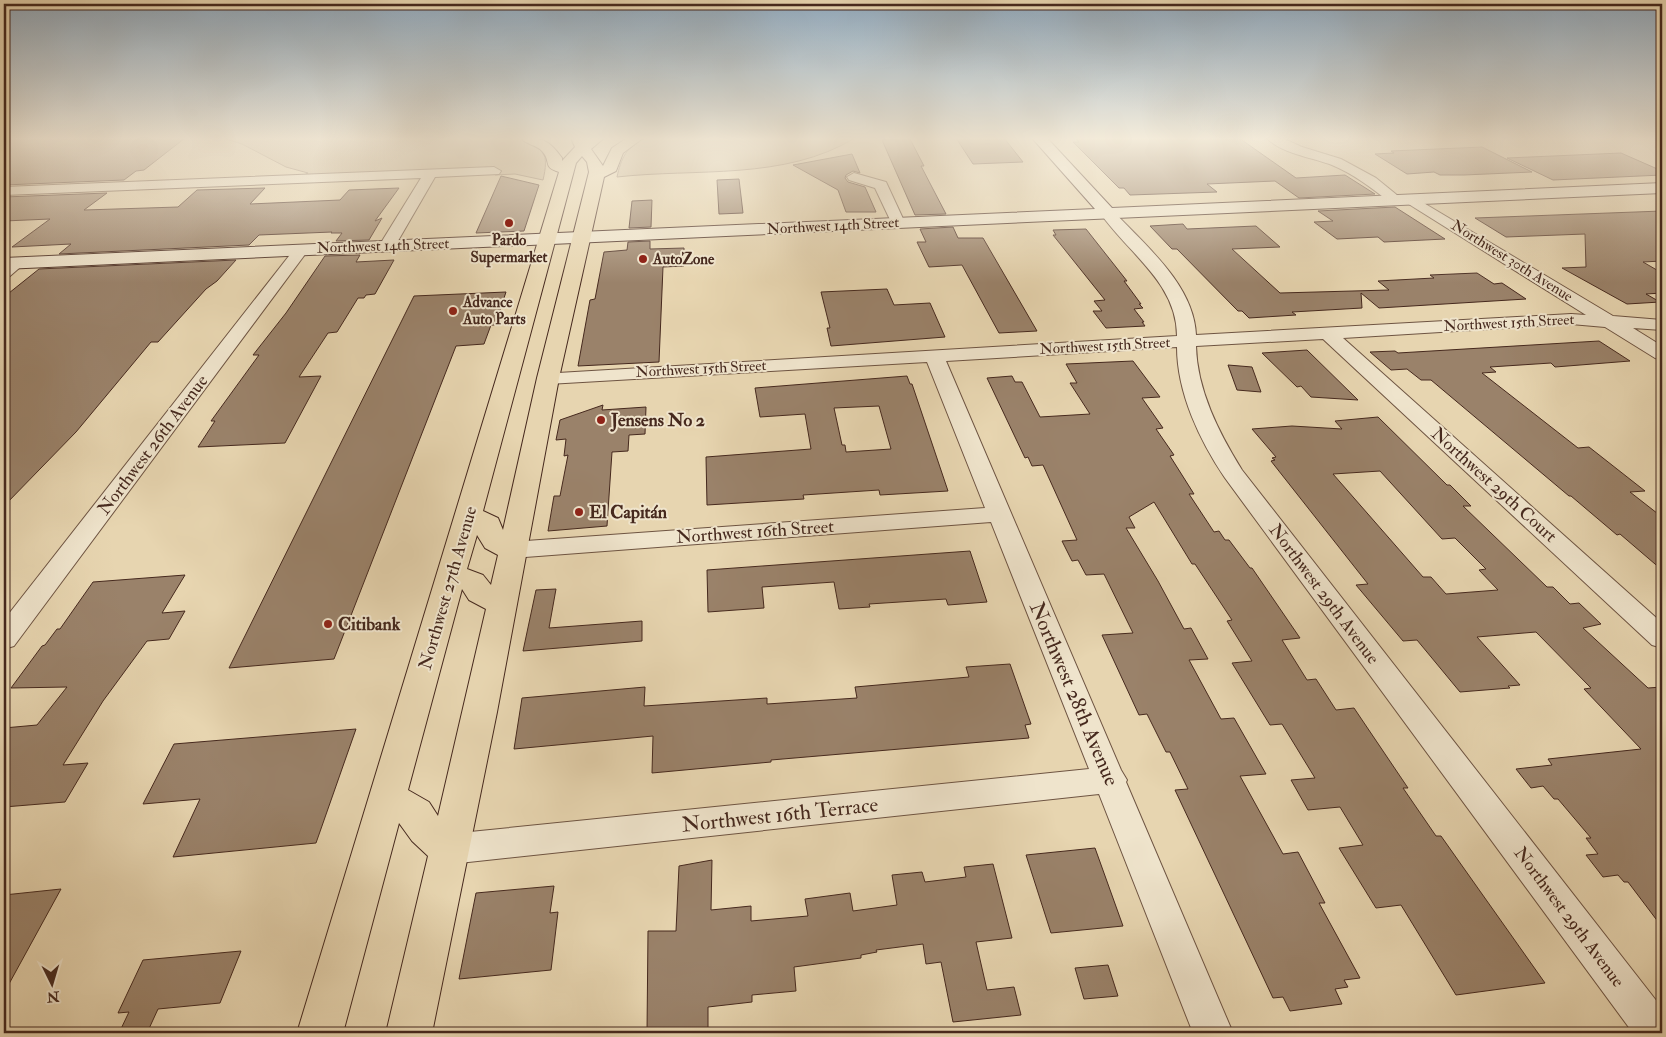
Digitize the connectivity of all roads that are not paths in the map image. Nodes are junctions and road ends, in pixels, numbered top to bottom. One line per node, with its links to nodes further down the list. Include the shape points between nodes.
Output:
1 (119, 186): 9 (street)
2 (423, 186): 15 (street)
3 (562, 186): 14 (highway, Northwest 27th Avenue)
4 (594, 186): 13 (highway)
5 (882, 186): 12 (street)
6 (1083, 186): 11 (street, Northwest 29th Avenue)
7 (1380, 186): 10 (street, Northwest 30th Avenue)
8 (1662, 188): 10 (street, Northwest 14th Street)
9 (4, 191)
10 (1404, 200): 11 (street, Northwest 14th Street); 18 (street, Northwest 30th Avenue)
11 (1108, 214): 12 (street, Northwest 14th Street); 21 (street, Northwest 29th Avenue, via 1152,261 1172,290 1185,318)
12 (898, 223): 13 (street, Northwest 14th Street)
13 (581, 238): 14 (street, Northwest 14th Street); 24 (highway)
14 (547, 240): 15 (street, Northwest 14th Street); 26 (highway, Northwest 27th Avenue)
15 (387, 246): 16 (street, Northwest 14th Street)
16 (301, 250): 17 (street, Northwest 14th Street); 31 (street, Northwest 26th Avenue)
17 (8, 266)
18 (1610, 322): 19 (street, Northwest 15th Street); 20 (street, Northwest 15th Street, via 1571,319); 22 (street, Northwest 30th Avenue)
19 (1662, 325)
20 (1326, 333): 21 (street, Northwest 15th Street); 30 (street, Northwest 29th Court)
21 (1186, 341): 23 (street, Northwest 15th Street); 38 (street, Northwest 29th Avenue, via 1194,397 1233,473)
22 (1662, 354)
23 (934, 355): 24 (street, Northwest 15th Street); 25 (street, Northwest 28th Avenue)
24 (548, 378): 27 (highway)
25 (998, 514): 27 (street, Northwest 16th Street); 32 (street, Northwest 28th Avenue)
26 (468, 515): 27 (highway, via 488,524 490,537 499,546); 28 (highway, Northwest 27th Avenue)
27 (512, 550): 29 (highway)
28 (452, 574): 29 (highway, via 478,585 480,593); 33 (highway, Northwest 27th Avenue)
29 (501, 604): 34 (highway)
30 (1662, 638)
31 (4, 639)
32 (1111, 780): 34 (street, Northwest 16th Terrace); 37 (street, Northwest 28th Avenue)
33 (388, 797): 34 (highway, via 416,813 427,832); 35 (highway, Northwest 27th Avenue)
34 (450, 850): 36 (highway)
35 (320, 1033)
36 (409, 1033)
37 (1213, 1033)
38 (1657, 1033)

